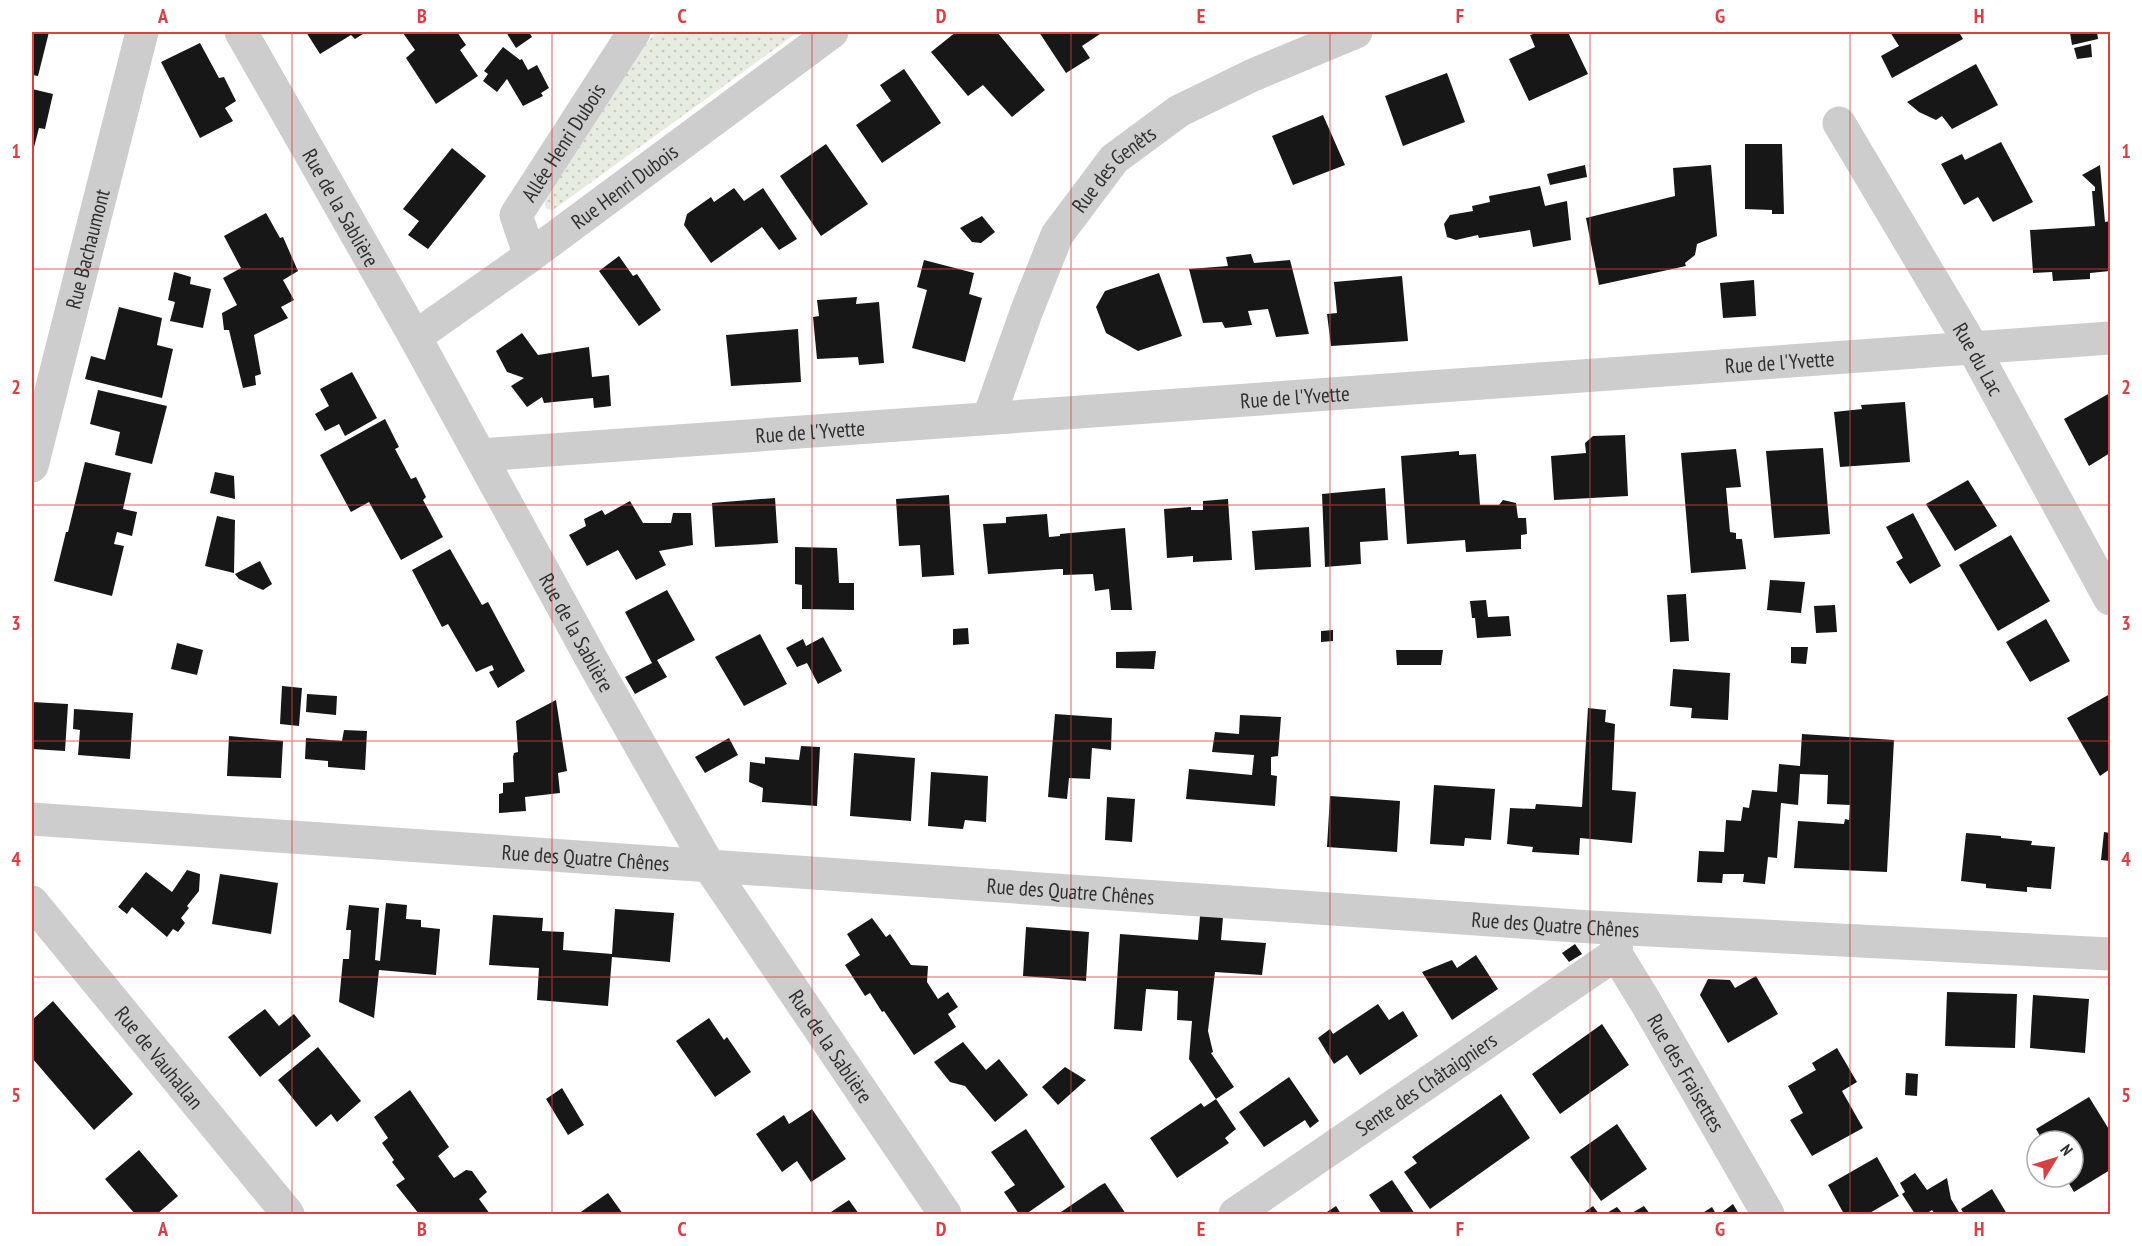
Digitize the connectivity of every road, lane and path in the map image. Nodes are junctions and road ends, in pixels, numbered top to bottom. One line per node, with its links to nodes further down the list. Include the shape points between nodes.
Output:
1 (142, 32): 13 (street, Rue Bachaumont)
2 (241, 32): 8 (street, Rue de la Sablière)
3 (634, 32): 7 (street, Allée Henri Dubois, via 516,215)
4 (832, 32): 7 (street, Rue Henri Dubois)
5 (1356, 32): 11 (street, Rue des Genêts, via 1179,111 1114,159 1057,235)
6 (1839, 123): 10 (street, Rue du Lac)
7 (530, 256): 8 (street, Rue Henri Dubois)
8 (415, 337): 12 (street, Rue de la Sablière)
9 (2110, 338): 10 (street, Rue de l'Yvette)
10 (1973, 348): 11 (street, Rue de l'Yvette); 14 (street, Rue du Lac)
11 (988, 417): 12 (street, Rue de l'Yvette)
12 (481, 455): 16 (street, Rue de la Sablière)
13 (32, 466)
14 (2110, 599)
15 (32, 819): 16 (street, Rue des Quatre Chênes)
16 (709, 866): 18 (street, Rue des Quatre Chênes); 21 (street, Rue de la Sablière)
17 (32, 902): 20 (street, Rue de Vauhallan)
18 (1616, 941): 19 (street, Rue des Quatre Chênes); 22 (street, Sente des Châtaigniers); 23 (street, Rue des Fraisettes, via 1645,1001)
19 (2110, 954)
20 (288, 1215)
21 (945, 1215)
22 (1235, 1215)
23 (1768, 1215)

